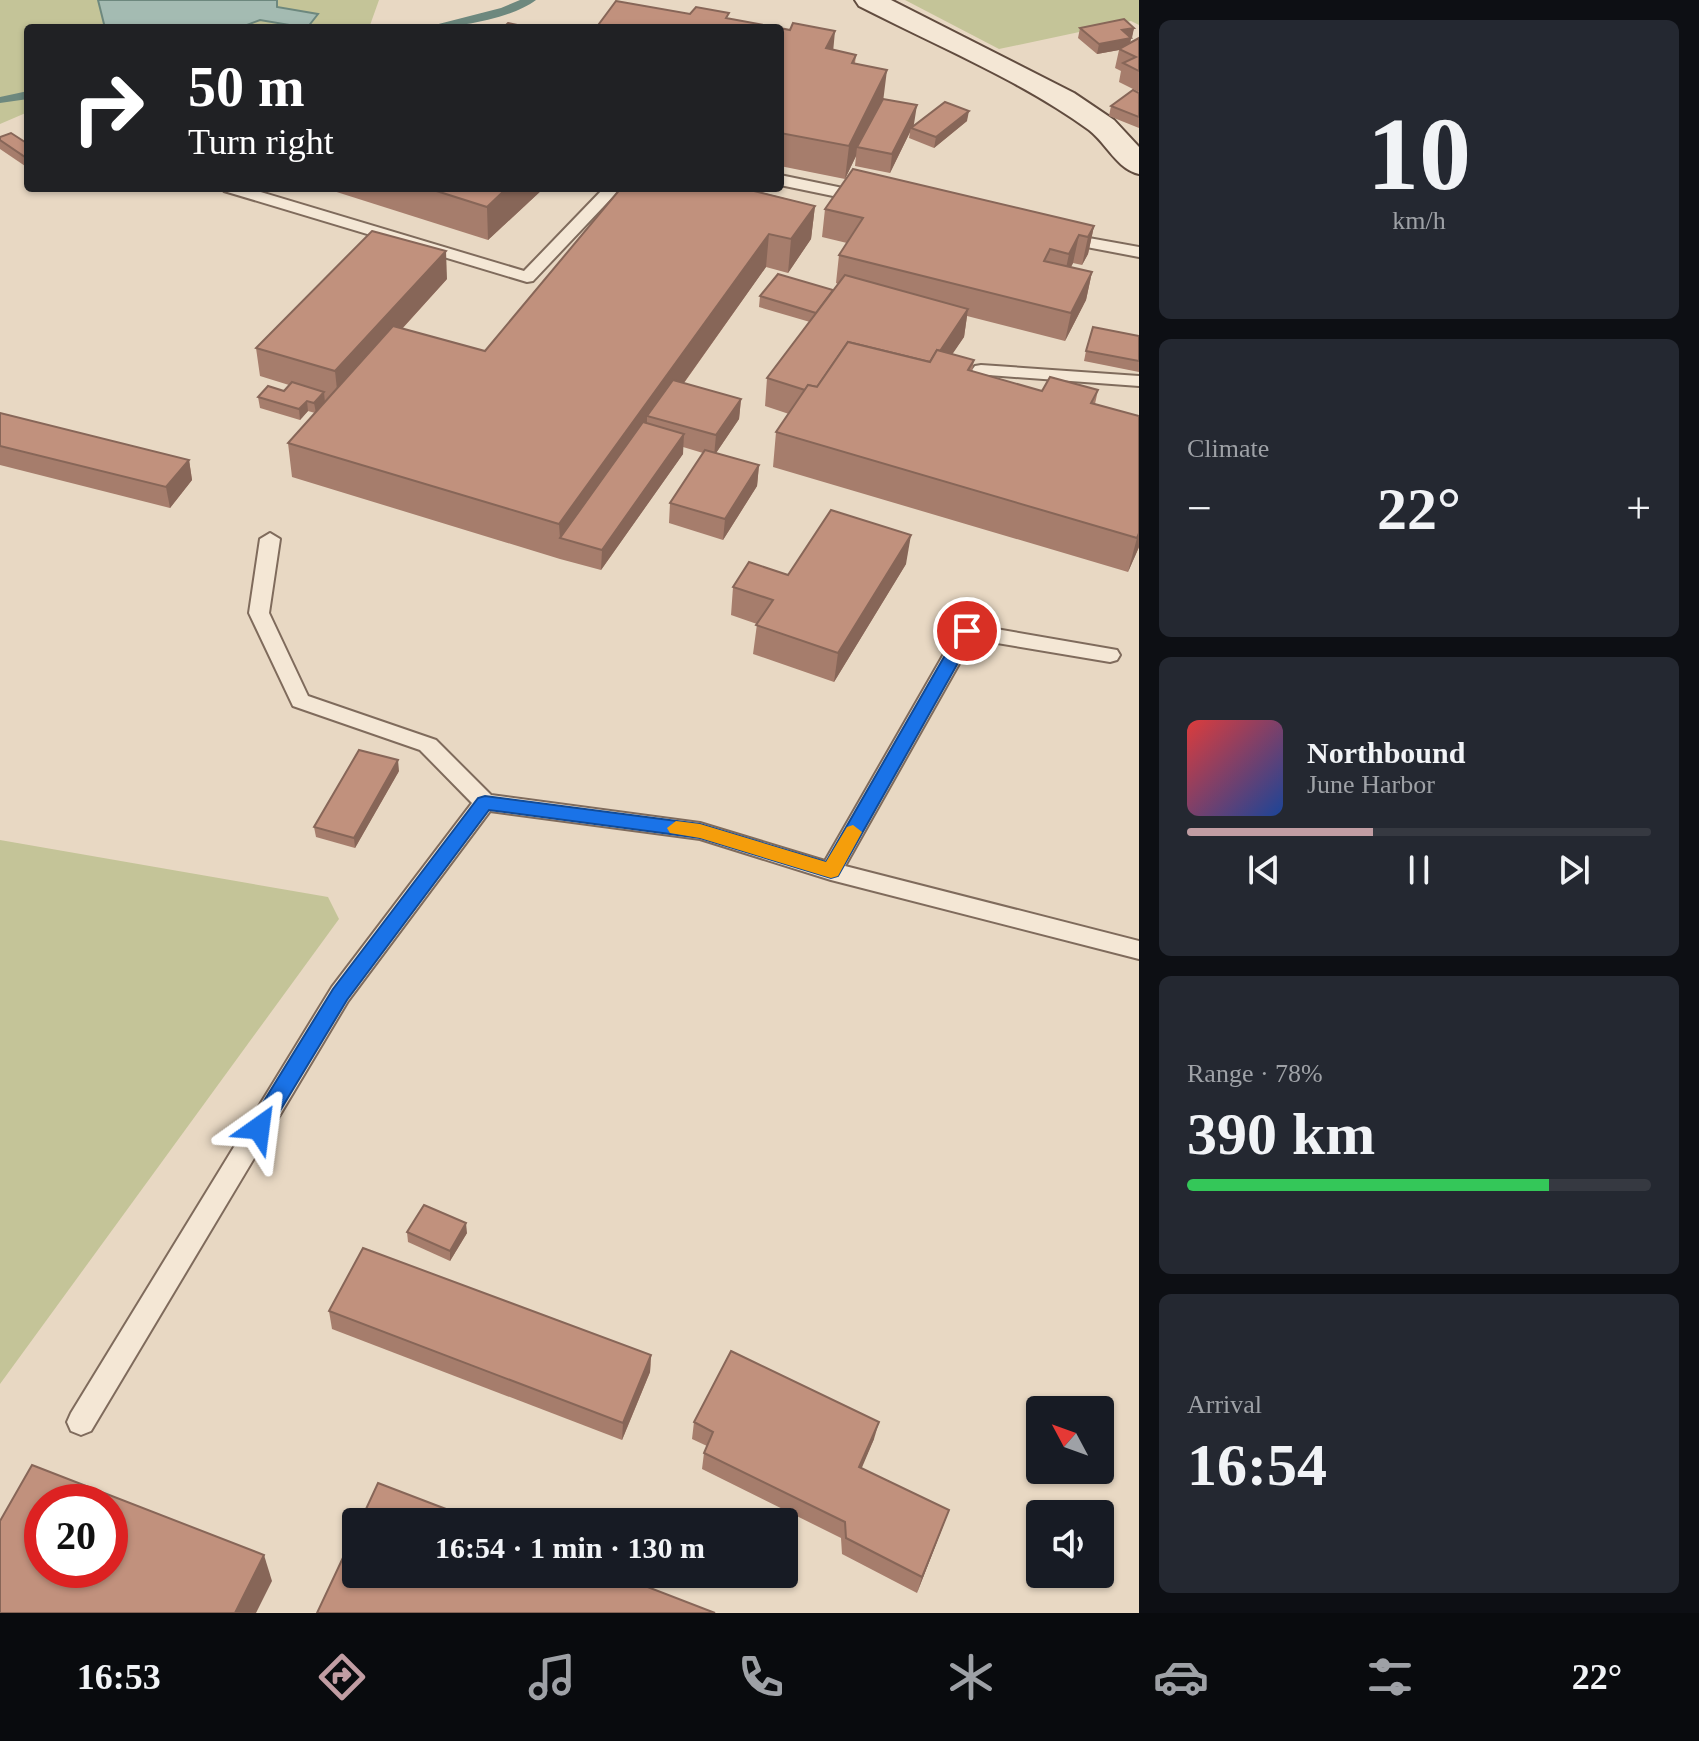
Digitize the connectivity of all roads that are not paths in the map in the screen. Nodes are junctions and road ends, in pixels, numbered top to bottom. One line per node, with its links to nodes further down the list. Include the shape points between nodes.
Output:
1 (869, 0): 2 (main road, via 1063,99 1103,126)
2 (1139, 165)
3 (784, 181): 6 (lane)
4 (243, 192): 5 (lane, via 527,277)
5 (609, 192)
6 (887, 202)
7 (1040, 234): 8 (lane)
8 (1139, 252)
9 (981, 370): 10 (lane)
10 (1139, 381)
11 (270, 539): 13 (lane, via 259,613 300,701 428,745)
12 (1110, 655): 14 (lane, via 967,631)
13 (485, 802): 14 (lane, via 700,831); 16 (lane, via 340,994)
14 (831, 871): 15 (lane)
15 (1139, 950)
16 (81, 1422)

